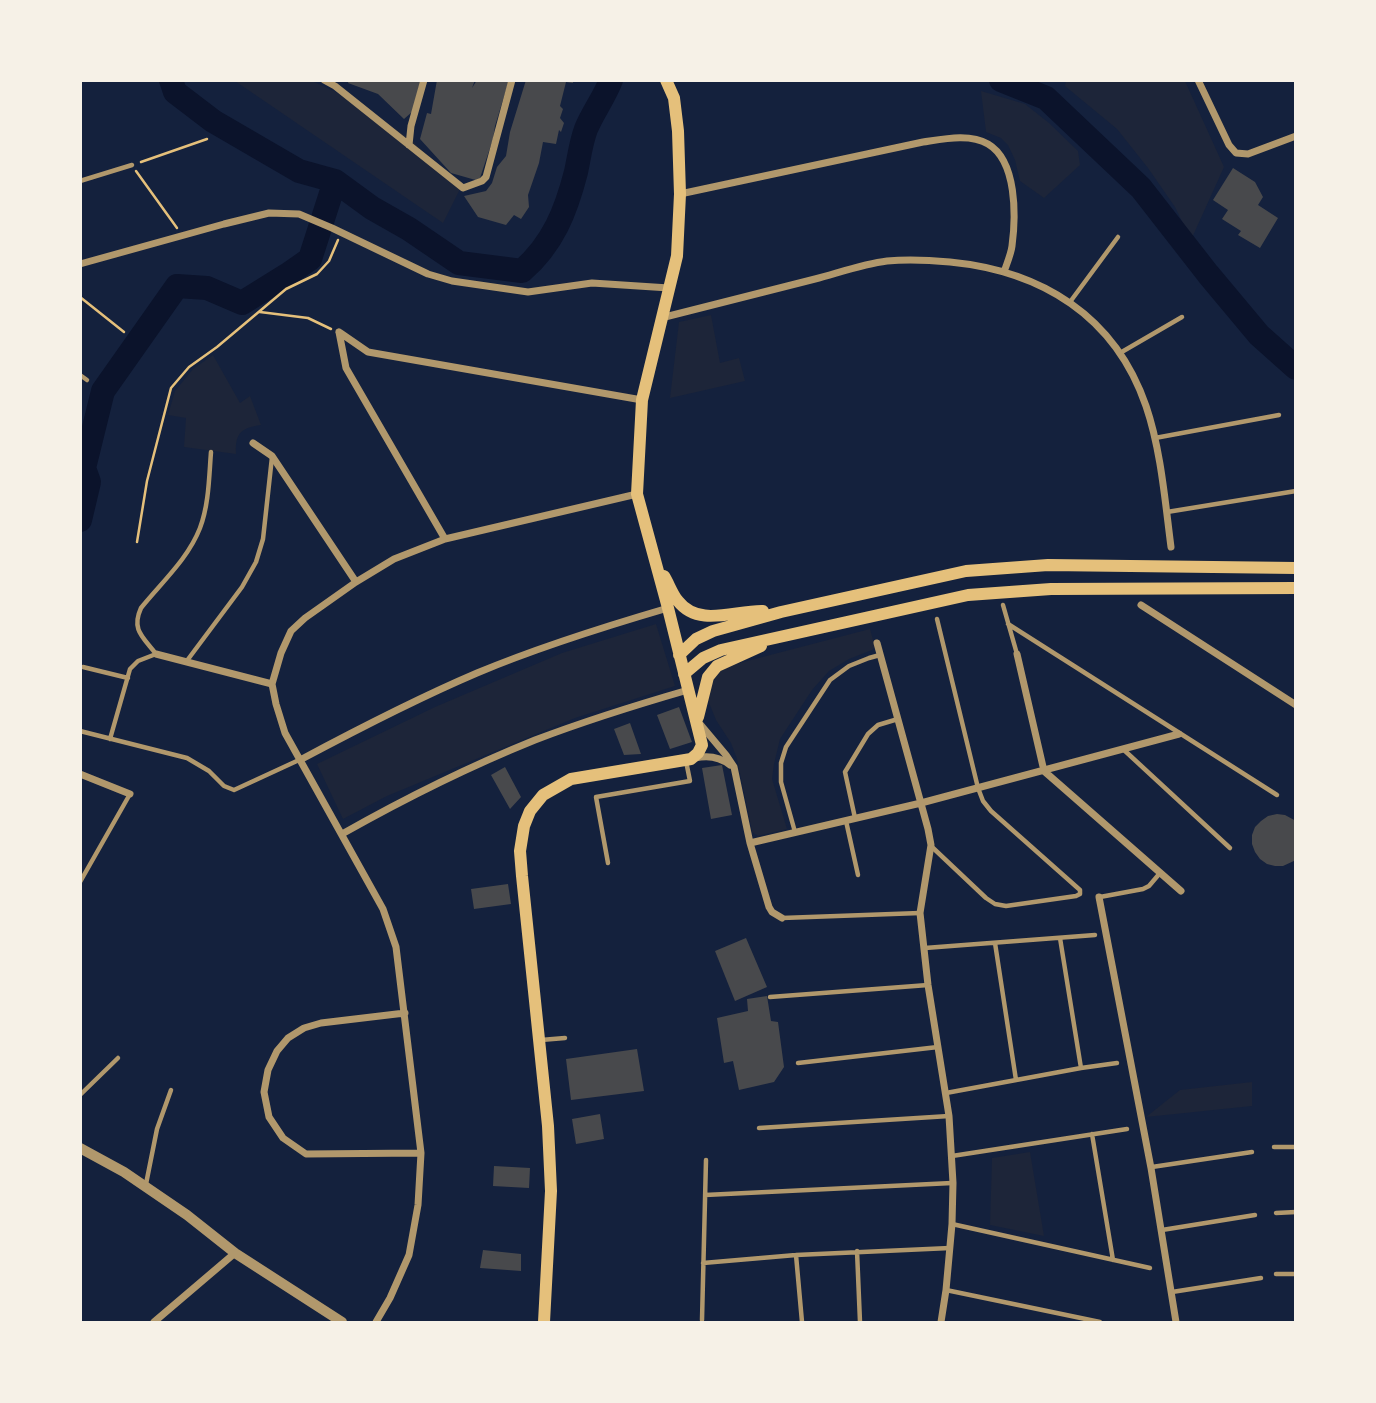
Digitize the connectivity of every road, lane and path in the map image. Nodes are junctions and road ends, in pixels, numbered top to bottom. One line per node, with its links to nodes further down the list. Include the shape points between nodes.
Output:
1 (324, 80): 7 (street)
2 (424, 80): 10 (street)
3 (512, 80): 10 (street, via 482,181 463,188)
4 (666, 80): 13 (main road, via 674,98)
5 (1208, 80): 6 (street)
6 (1199, 83): 8 (street, via 1236,153 1248,154)
7 (339, 84): 10 (street)
8 (1296, 136)
9 (207, 139): 11 (path)
10 (410, 145)
11 (132, 165): 12 (lane); 15 (path)
12 (80, 181)
13 (680, 194): 18 (street, via 923,142 973,139 1001,154 1009,173 1014,218); 19 (main road, via 677,256)
14 (342, 232): 15 (street, via 299,214 269,213); 19 (street, via 452,281 528,292 592,283); 22 (path, via 330,261 317,274 286,289)
15 (183, 236): 17 (street)
16 (1118, 237): 21 (lane)
17 (80, 264)
18 (1004, 272): 21 (street); 24 (street, via 929,260 886,261)
19 (669, 288): 24 (main road)
20 (80, 297): 25 (path)
21 (1070, 302): 27 (street)
22 (260, 312): 26 (path, via 308,318); 40 (path, via 188,367 171,387)
23 (1182, 317): 27 (lane)
24 (661, 318): 30 (main road)
25 (124, 332)
26 (339, 332): 30 (street, via 368,352); 39 (street, via 346,368)
27 (1120, 353): 32 (street, via 1133,373)
28 (80, 375): 29 (lane)
29 (87, 380)
30 (642, 400): 37 (main road)
31 (1279, 415): 32 (lane)
32 (1155, 438): 38 (street)
33 (253, 443): 35 (street)
34 (211, 452): 55 (lane, via 200,528 187,554 136,618 137,628)
35 (272, 456): 44 (street); 59 (lane, via 263,540 256,562)
36 (1296, 491): 38 (lane)
37 (637, 494): 39 (street); 42 (main road)
38 (1166, 512): 41 (street)
39 (445, 539): 44 (street, via 394,559)
40 (137, 542)
41 (1171, 547)
42 (652, 553): 48 (main road); 50 (main road, via 678,603)
43 (1296, 568): 49 (main road, via 1048,565 966,571)
44 (356, 582): 63 (street, via 291,631)
45 (1296, 588): 53 (main road, via 1051,589 968,595)
46 (1003, 605): 52 (lane)
47 (1141, 605): 65 (street)
48 (668, 608): 50 (main road, via 697,619); 56 (main road); 72 (street, via 479,672)
49 (781, 612): 50 (main road); 56 (main road, via 713,631)
50 (713, 617)
51 (937, 619): 77 (lane)
52 (1009, 624): 57 (lane); 69 (lane)
53 (782, 636): 61 (main road, via 721,650 703,657); 67 (main road, via 716,666 704,688)
54 (877, 643): 58 (street)
55 (156, 654): 59 (street); 62 (lane, via 138,661)
56 (679, 654): 61 (main road)
57 (1017, 654): 75 (street)
58 (880, 655): 66 (street); 83 (lane, via 849,666 830,680 786,747 781,782)
59 (186, 662): 63 (street)
60 (83, 667): 62 (lane)
61 (684, 674): 64 (main road)
62 (128, 678): 70 (lane)
63 (272, 684): 72 (street, via 285,733)
64 (688, 690): 67 (main road); 84 (street, via 522,746 436,784)
65 (1296, 705)
66 (898, 719): 80 (street); 81 (lane, via 877,725 845,772)
67 (697, 720): 73 (main road, via 702,745); 74 (street)
68 (80, 731): 70 (lane)
69 (1180, 734): 71 (street); 79 (lane)
70 (110, 738): 72 (lane, via 187,758 234,790)
71 (1124, 750): 75 (street); 87 (lane)
72 (300, 760): 84 (street)
73 (688, 760): 74 (street, via 718,758); 88 (lane, via 690,781 596,797); 104 (main road, via 571,779 543,795 530,811 520,851)
74 (734, 767): 85 (street)
75 (1044, 771): 77 (street); 89 (street)
76 (80, 774): 78 (street)
77 (978, 788): 80 (street); 86 (lane, via 991,811 1080,894 995,904)
78 (130, 794): 91 (lane)
79 (1277, 795)
80 (921, 803): 81 (street); 86 (street)
81 (855, 818): 82 (street)
82 (846, 820): 83 (street); 90 (lane)
83 (795, 833): 85 (street)
84 (342, 834): 102 (street, via 383,909 396,947)
85 (750, 843): 95 (street, via 769,907)
86 (930, 845): 94 (street)
87 (1230, 848)
88 (608, 863)
89 (1160, 873): 92 (street); 93 (lane, via 1143,889)
90 (858, 875)
91 (80, 882)
92 (1181, 891)
93 (1099, 897): 125 (street)
94 (920, 913): 95 (lane); 99 (street)
95 (782, 918)
96 (1095, 934): 97 (lane)
97 (1060, 938): 98 (lane); 109 (lane)
98 (995, 943): 99 (lane); 110 (lane)
99 (924, 948): 100 (street)
100 (928, 985): 101 (lane); 105 (street)
101 (770, 997)
102 (405, 1013): 122 (street); 122 (street, via 304,1028 277,1052 264,1092 269,1116 283,1138 306,1154)
103 (565, 1038): 104 (lane)
104 (540, 1041): 150 (main road, via 551,1191)
105 (938, 1047): 107 (lane); 112 (street)
106 (118, 1058): 113 (lane)
107 (797, 1063)
108 (1118, 1063): 109 (lane)
109 (1081, 1068): 110 (lane)
110 (1016, 1081): 112 (lane)
111 (172, 1090): 127 (lane, via 157,1129)
112 (946, 1093): 114 (street)
113 (80, 1095)
114 (948, 1115): 115 (lane); 123 (street)
115 (759, 1128)
116 (1127, 1129): 117 (lane)
117 (1092, 1135): 123 (lane); 138 (lane)
118 (1274, 1147): 119 (lane)
119 (1296, 1147)
120 (80, 1148): 127 (street)
121 (1252, 1152): 125 (lane)
122 (421, 1153): 149 (street, via 409,1255)
123 (951, 1157): 126 (street)
124 (706, 1160): 128 (lane)
125 (1151, 1168): 133 (street)
126 (953, 1183): 128 (lane); 132 (street)
127 (145, 1186): 136 (street)
128 (705, 1195): 139 (lane)
129 (1296, 1212): 130 (lane)
130 (1276, 1213)
131 (1255, 1215): 133 (lane)
132 (952, 1224): 134 (street); 138 (lane)
133 (1162, 1230): 145 (street)
134 (950, 1248): 135 (lane); 144 (street)
135 (857, 1251): 137 (lane); 152 (lane)
136 (235, 1253): 147 (street); 148 (street)
137 (796, 1255): 139 (lane); 151 (lane)
138 (1113, 1260): 140 (lane)
139 (703, 1263): 146 (lane)
140 (1150, 1269)
141 (1276, 1274): 142 (lane)
142 (1296, 1274)
143 (1261, 1279): 145 (lane)
144 (947, 1290): 153 (street); 154 (lane)
145 (1172, 1292): 155 (street)
146 (702, 1320)
147 (154, 1322)
148 (342, 1322)
149 (376, 1322)
150 (544, 1322)
151 (802, 1322)
152 (860, 1322)
153 (941, 1322)
154 (1100, 1322)
155 (1176, 1322)

